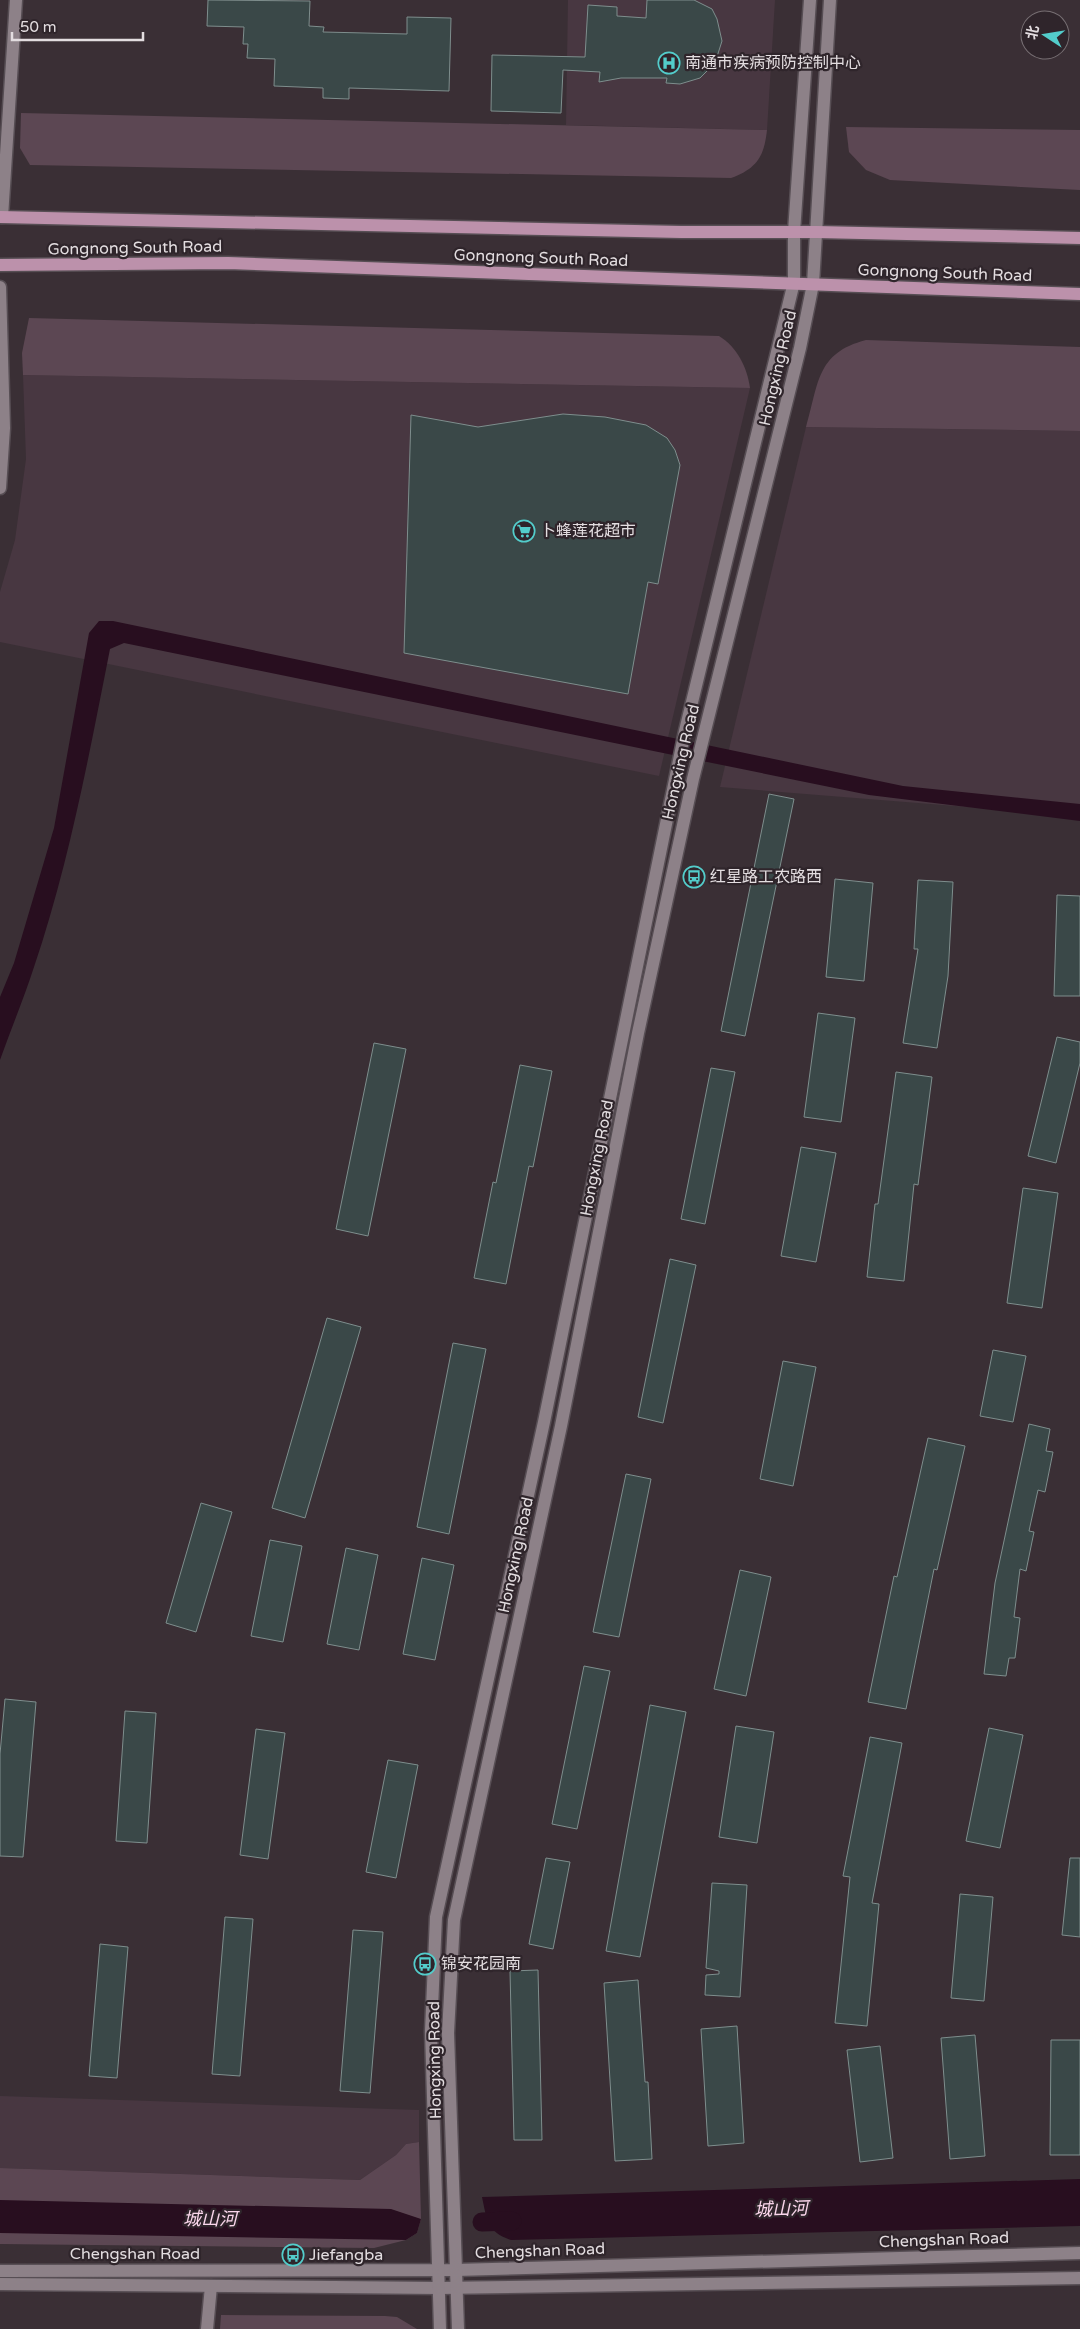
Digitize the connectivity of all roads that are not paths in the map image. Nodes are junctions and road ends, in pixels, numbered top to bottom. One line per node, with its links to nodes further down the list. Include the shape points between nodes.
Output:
1 (16, 0): 4 (main road)
2 (810, 0): 5 (main road, Hongxing Road)
3 (830, 0): 6 (main road, Hongxing Road)
4 (1, 217): 5 (main road, Gongnong South Road)
5 (794, 232): 6 (main road, Gongnong South Road); 9 (main road, Hongxing Road)
6 (818, 232): 7 (main road, Gongnong South Road); 10 (main road, Hongxing Road)
7 (1080, 238)
8 (0, 265): 9 (main road, Gongnong South Road, via 228,263)
9 (794, 282): 10 (main road, Gongnong South Road); 15 (main road, Hongxing Road, via 685,731 544,1422 436,1918 431,2030)
10 (814, 284): 12 (main road, Gongnong South Road); 16 (main road, Hongxing Road, via 693,779 638,1033 561,1426 454,1920 448,2033)
11 (0, 287): 13 (main road, via 4,428)
12 (1080, 294)
13 (0, 488)
14 (1080, 2253): 16 (main road, Chengshan Road)
15 (438, 2270): 16 (main road, Chengshan Road); 17 (main road, Chengshan Road); 21 (main road, Hongxing Road)
16 (456, 2270): 22 (main road, Hongxing Road)
17 (0, 2271)
18 (1080, 2278): 22 (main road, Chengshan Road)
19 (0, 2284): 20 (main road, Chengshan Road)
20 (211, 2286): 21 (main road, Chengshan Road); 23 (main road)
21 (439, 2288): 22 (main road, Chengshan Road); 24 (main road, Hongxing Road)
22 (457, 2288): 25 (main road, Hongxing Road)
23 (207, 2329)
24 (440, 2329)
25 (458, 2329)

